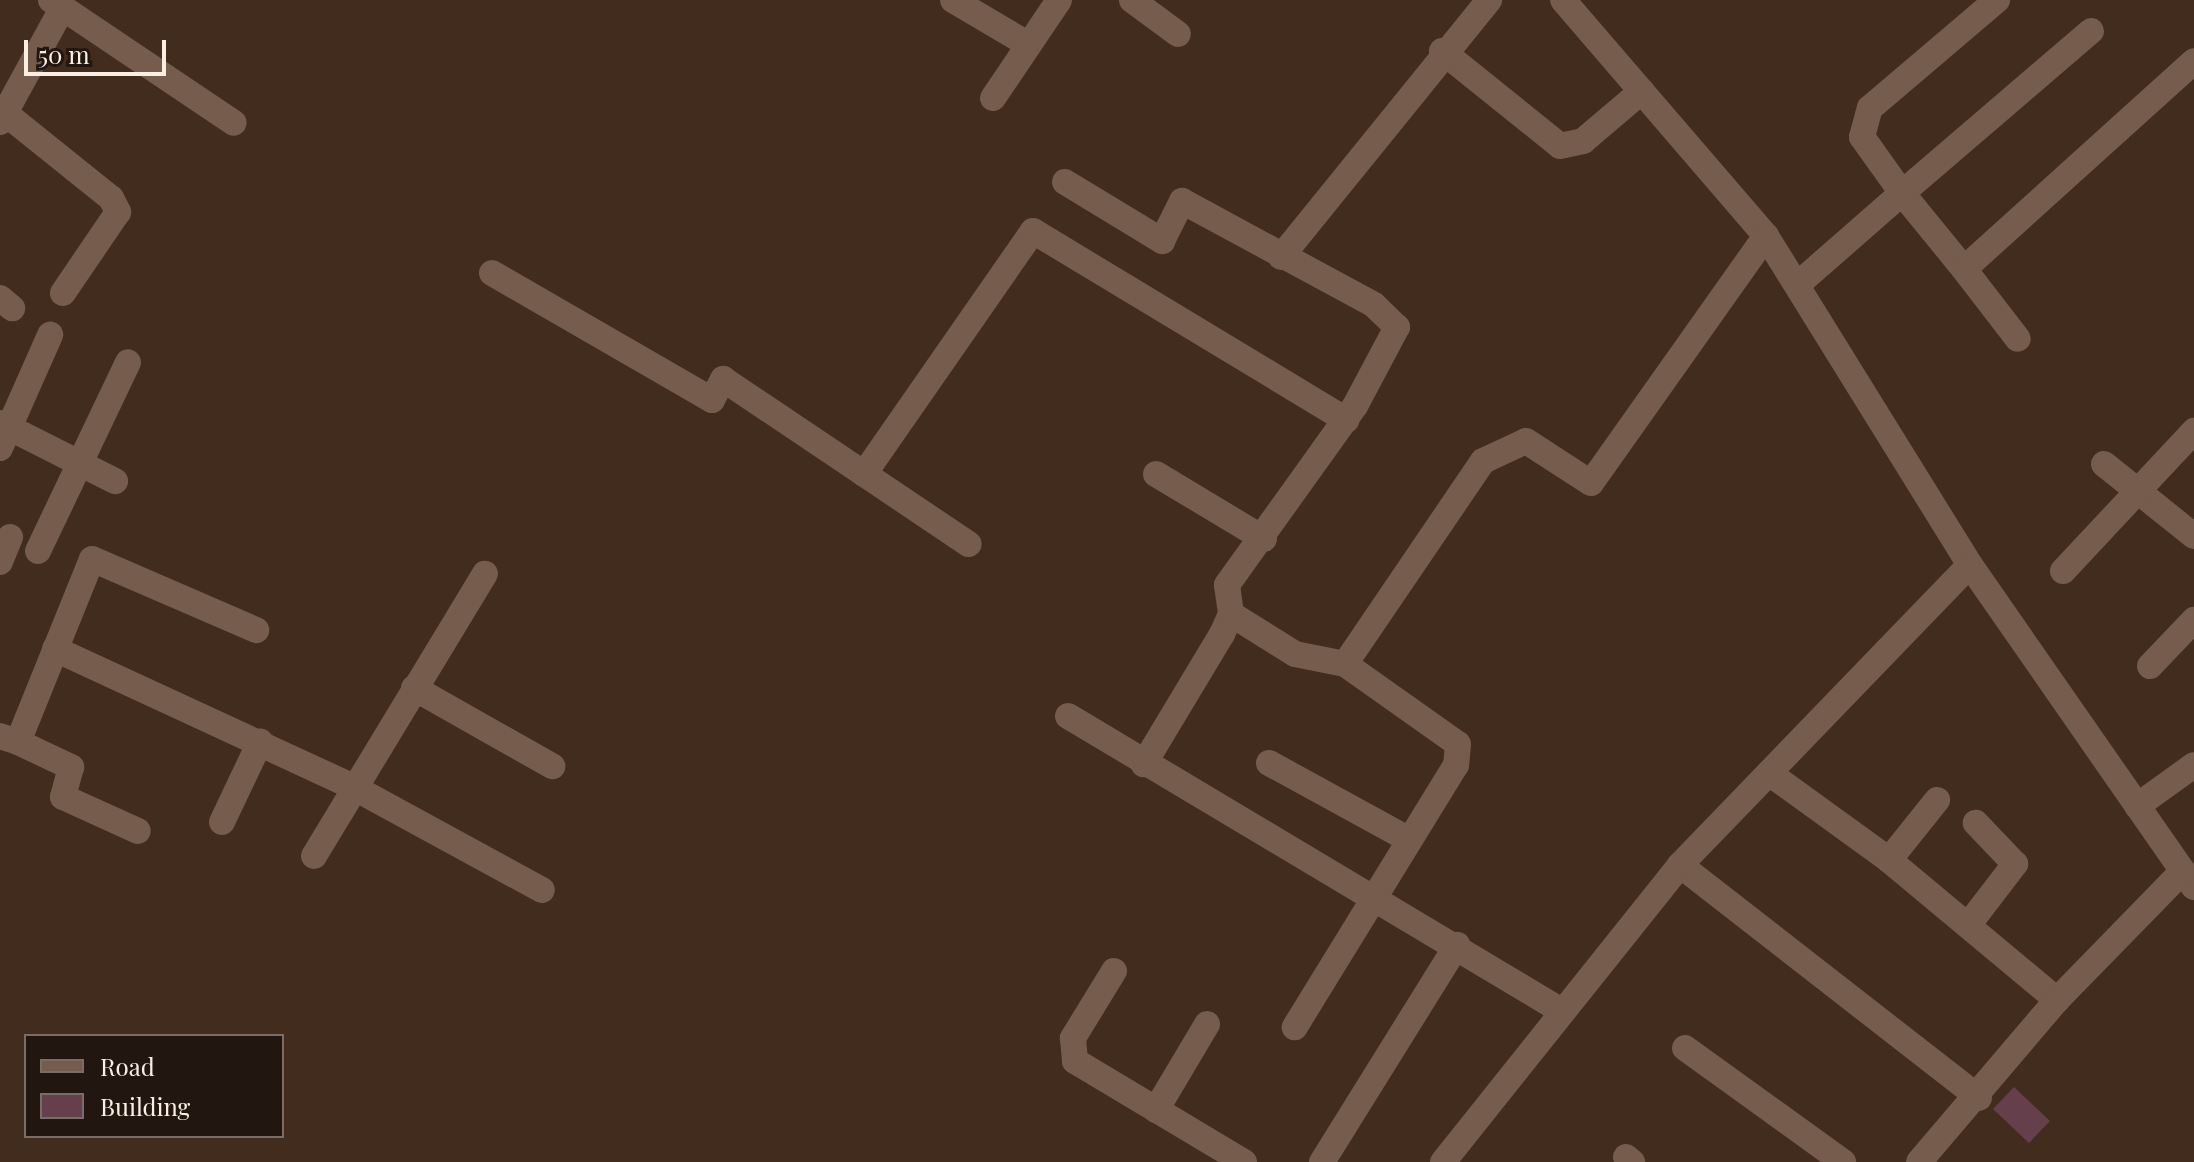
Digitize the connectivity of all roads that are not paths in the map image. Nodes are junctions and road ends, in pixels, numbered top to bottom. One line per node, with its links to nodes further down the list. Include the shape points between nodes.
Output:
1 (953, 0): 10 (street)
2 (1059, 0): 10 (street)
3 (1132, 0): 9 (street)
4 (1489, 0): 11 (street)
5 (1997, 0): 18 (street, via 1864,119 1862,137)
6 (1570, 3): 13 (street)
7 (57, 4): 15 (street); 16 (street)
8 (2091, 31): 18 (street)
9 (1178, 34)
10 (1029, 45): 14 (street)
11 (1442, 51): 13 (street, via 1560,146 1583,141); 20 (street)
12 (2194, 61): 21 (street)
13 (1642, 91): 19 (street)
14 (993, 98)
15 (3, 118): 24 (street, via 111,198 118,212)
16 (234, 123)
17 (1065, 182): 20 (street, via 1162,241 1182,201)
18 (1902, 193): 21 (street); 23 (street)
19 (1766, 236): 23 (street); 50 (street, via 1591,483 1526,441 1483,461)
20 (1281, 257): 28 (street, via 1374,305 1397,327)
21 (1964, 269): 26 (street)
22 (492, 273): 33 (street, via 712,400 723,379)
23 (1797, 285): 43 (street)
24 (63, 293)
25 (50, 335): 30 (street)
26 (2018, 339)
27 (128, 362): 31 (street)
28 (1346, 420): 33 (street, via 1136,300 1033,231); 39 (street)
29 (2194, 431): 36 (street)
30 (3, 433): 31 (street)
31 (81, 463): 35 (street); 41 (street)
32 (2104, 464): 36 (street)
33 (864, 474): 40 (street)
34 (1156, 474): 39 (street)
35 (115, 481)
36 (2141, 492): 37 (street); 44 (street)
37 (2194, 536)
38 (10, 537): 42 (street)
39 (1264, 539): 46 (street, via 1227,585)
40 (969, 544)
41 (38, 551)
42 (0, 562)
43 (1970, 565): 60 (street); 63 (street)
44 (2063, 571)
45 (485, 574): 52 (street)
46 (1231, 614): 50 (street, via 1295,654); 57 (street)
47 (2194, 620): 51 (street)
48 (256, 630): 49 (street, via 92,559)
49 (55, 649): 54 (street); 55 (street)
50 (1345, 664): 67 (street, via 1458,744 1456,765)
51 (2150, 666)
52 (414, 688): 59 (street); 61 (street)
53 (1068, 716): 57 (street)
54 (9, 739): 66 (street, via 71,767 63,797)
55 (260, 742): 61 (street); 64 (street)
56 (1269, 763): 67 (street)
57 (1144, 764): 73 (street)
58 (2194, 765): 63 (street)
59 (552, 766)
60 (1769, 773): 69 (street); 70 (street)
61 (353, 787): 68 (street); 72 (street)
62 (1937, 800): 69 (street)
63 (2137, 806): 71 (street)
64 (222, 822)
65 (1976, 823): 74 (street, via 2015,864)
66 (138, 831)
67 (1406, 838): 73 (street)
68 (314, 856)
69 (1889, 860): 74 (street)
70 (1680, 865): 78 (street); 82 (street)
71 (2188, 879): 77 (street)
72 (542, 890)
73 (1375, 894): 75 (street); 80 (street)
74 (1969, 924): 77 (street)
75 (1457, 945): 78 (street); 85 (street)
76 (1114, 971): 83 (street, via 1070,1049 1075,1061)
77 (2057, 1000): 82 (street)
78 (1560, 1010): 86 (street)
79 (1207, 1024): 83 (street)
80 (1295, 1027)
81 (1685, 1048): 87 (street)
82 (1979, 1098): 88 (street)
83 (1156, 1110): 84 (street)
84 (1244, 1162)
85 (1322, 1162)
86 (1443, 1162)
87 (1843, 1162)
88 (1919, 1162)

